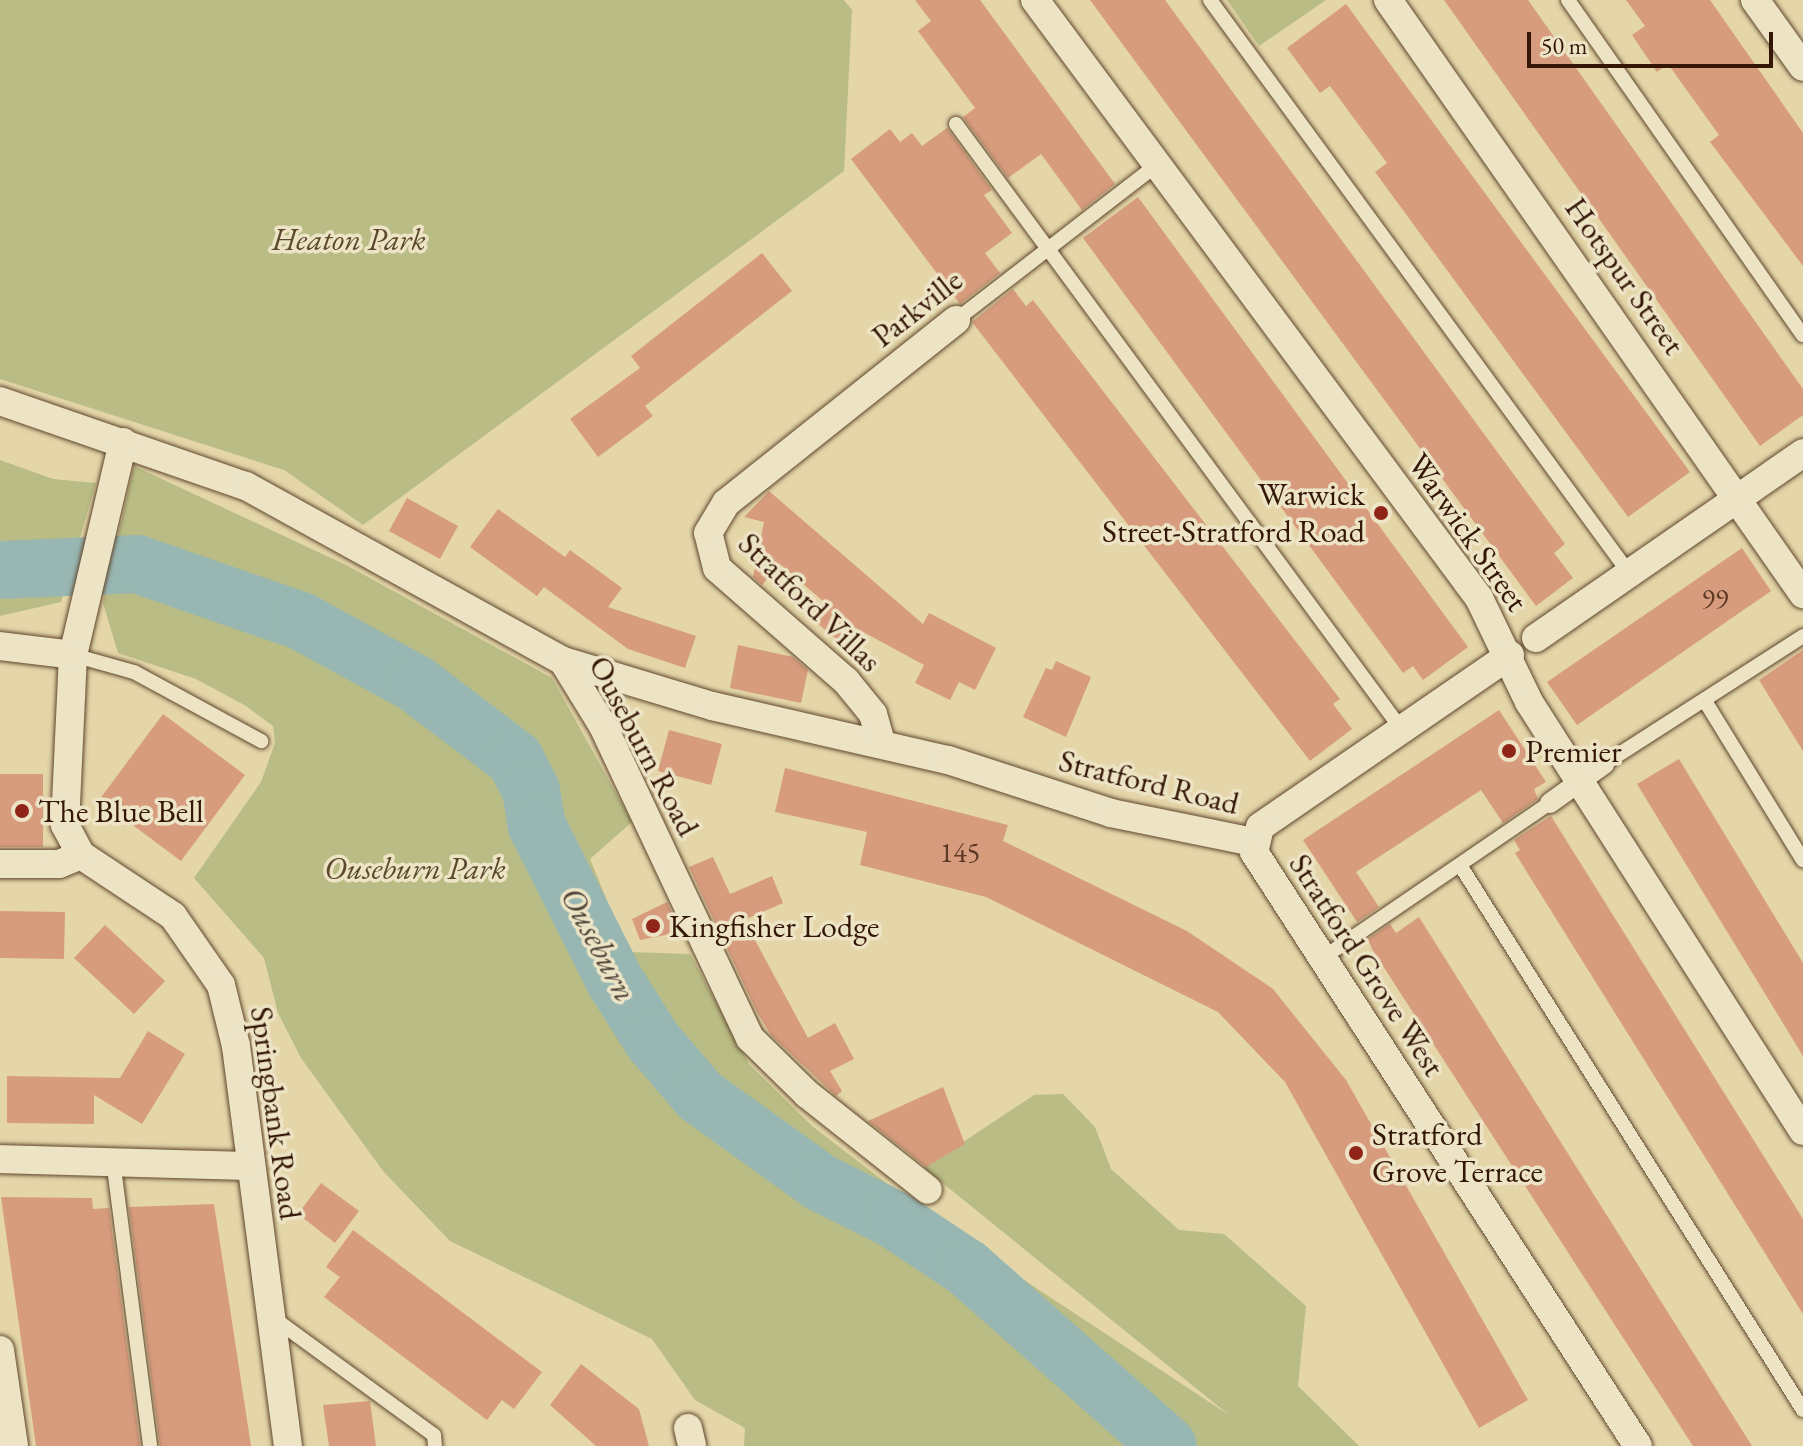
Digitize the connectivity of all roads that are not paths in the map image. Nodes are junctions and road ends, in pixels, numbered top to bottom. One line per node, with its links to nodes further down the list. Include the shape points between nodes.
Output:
1 (1035, 0): 8 (street, Warwick Street)
2 (1210, 0): 17 (lane)
3 (1388, 0): 15 (street, Hotspur Street)
4 (1568, 0): 11 (lane)
5 (1755, 0): 6 (street)
6 (1803, 67)
7 (956, 124): 9 (lane)
8 (1160, 163): 9 (lane, Parkville); 23 (street, Warwick Street, via 1479,598)
9 (1050, 248): 10 (lane, Parkville); 26 (lane)
10 (956, 320): 16 (street, Parkville)
11 (1803, 335)
12 (0, 401): 13 (street, Ouseburn Road)
13 (123, 442): 22 (street); 24 (street, Ouseburn Road, via 278,502)
14 (1803, 453): 15 (street, Stratford Road)
15 (1740, 497): 17 (street, Stratford Road); 18 (street, Hotspur Street)
16 (719, 510): 28 (street, Stratford Villas, via 708,533 717,568 846,681 873,714)
17 (1629, 573): 20 (street, Stratford Road)
18 (1803, 594)
19 (1803, 636): 25 (lane)
20 (1536, 638): 23 (street, Stratford Road)
21 (0, 646): 22 (street)
22 (73, 655): 27 (lane, via 134,672); 33 (street, via 64,812 67,836)
23 (1510, 655): 26 (street, Stratford Road); 30 (street, Warwick Street, via 1529,702)
24 (563, 661): 28 (street, Stratford Road, via 712,706); 42 (street, Ouseburn Road, via 610,739 750,1038 807,1094)
25 (1705, 701): 29 (lane); 34 (lane)
26 (1402, 730): 32 (street, Stratford Road, via 1260,827)
27 (261, 741)
28 (881, 742): 32 (street, Stratford Road, via 1111,813)
29 (1604, 764): 30 (street)
30 (1580, 782): 31 (street); 38 (street, Warwick Street)
31 (1550, 803): 36 (lane)
32 (1253, 842): 37 (street, Stratford Grove West, via 1258,861)
33 (81, 855): 35 (street, via 59,864); 41 (street, Springbank Road, via 173,916 209,961 230,1013)
34 (1803, 860)
35 (0, 864)
36 (1460, 865): 37 (lane); 45 (lane)
37 (1324, 957): 51 (street, Stratford Grove West)
38 (1803, 1131)
39 (0, 1159): 40 (street)
40 (113, 1160): 41 (street); 48 (lane)
41 (251, 1166): 43 (street, Springbank Road)
42 (928, 1190)
43 (270, 1316): 46 (lane); 49 (street, Springbank Road)
44 (0, 1350): 47 (street)
45 (1803, 1410)
46 (435, 1441): 50 (lane)
47 (14, 1446)
48 (150, 1446)
49 (288, 1446)
50 (448, 1446)
51 (1638, 1446)

